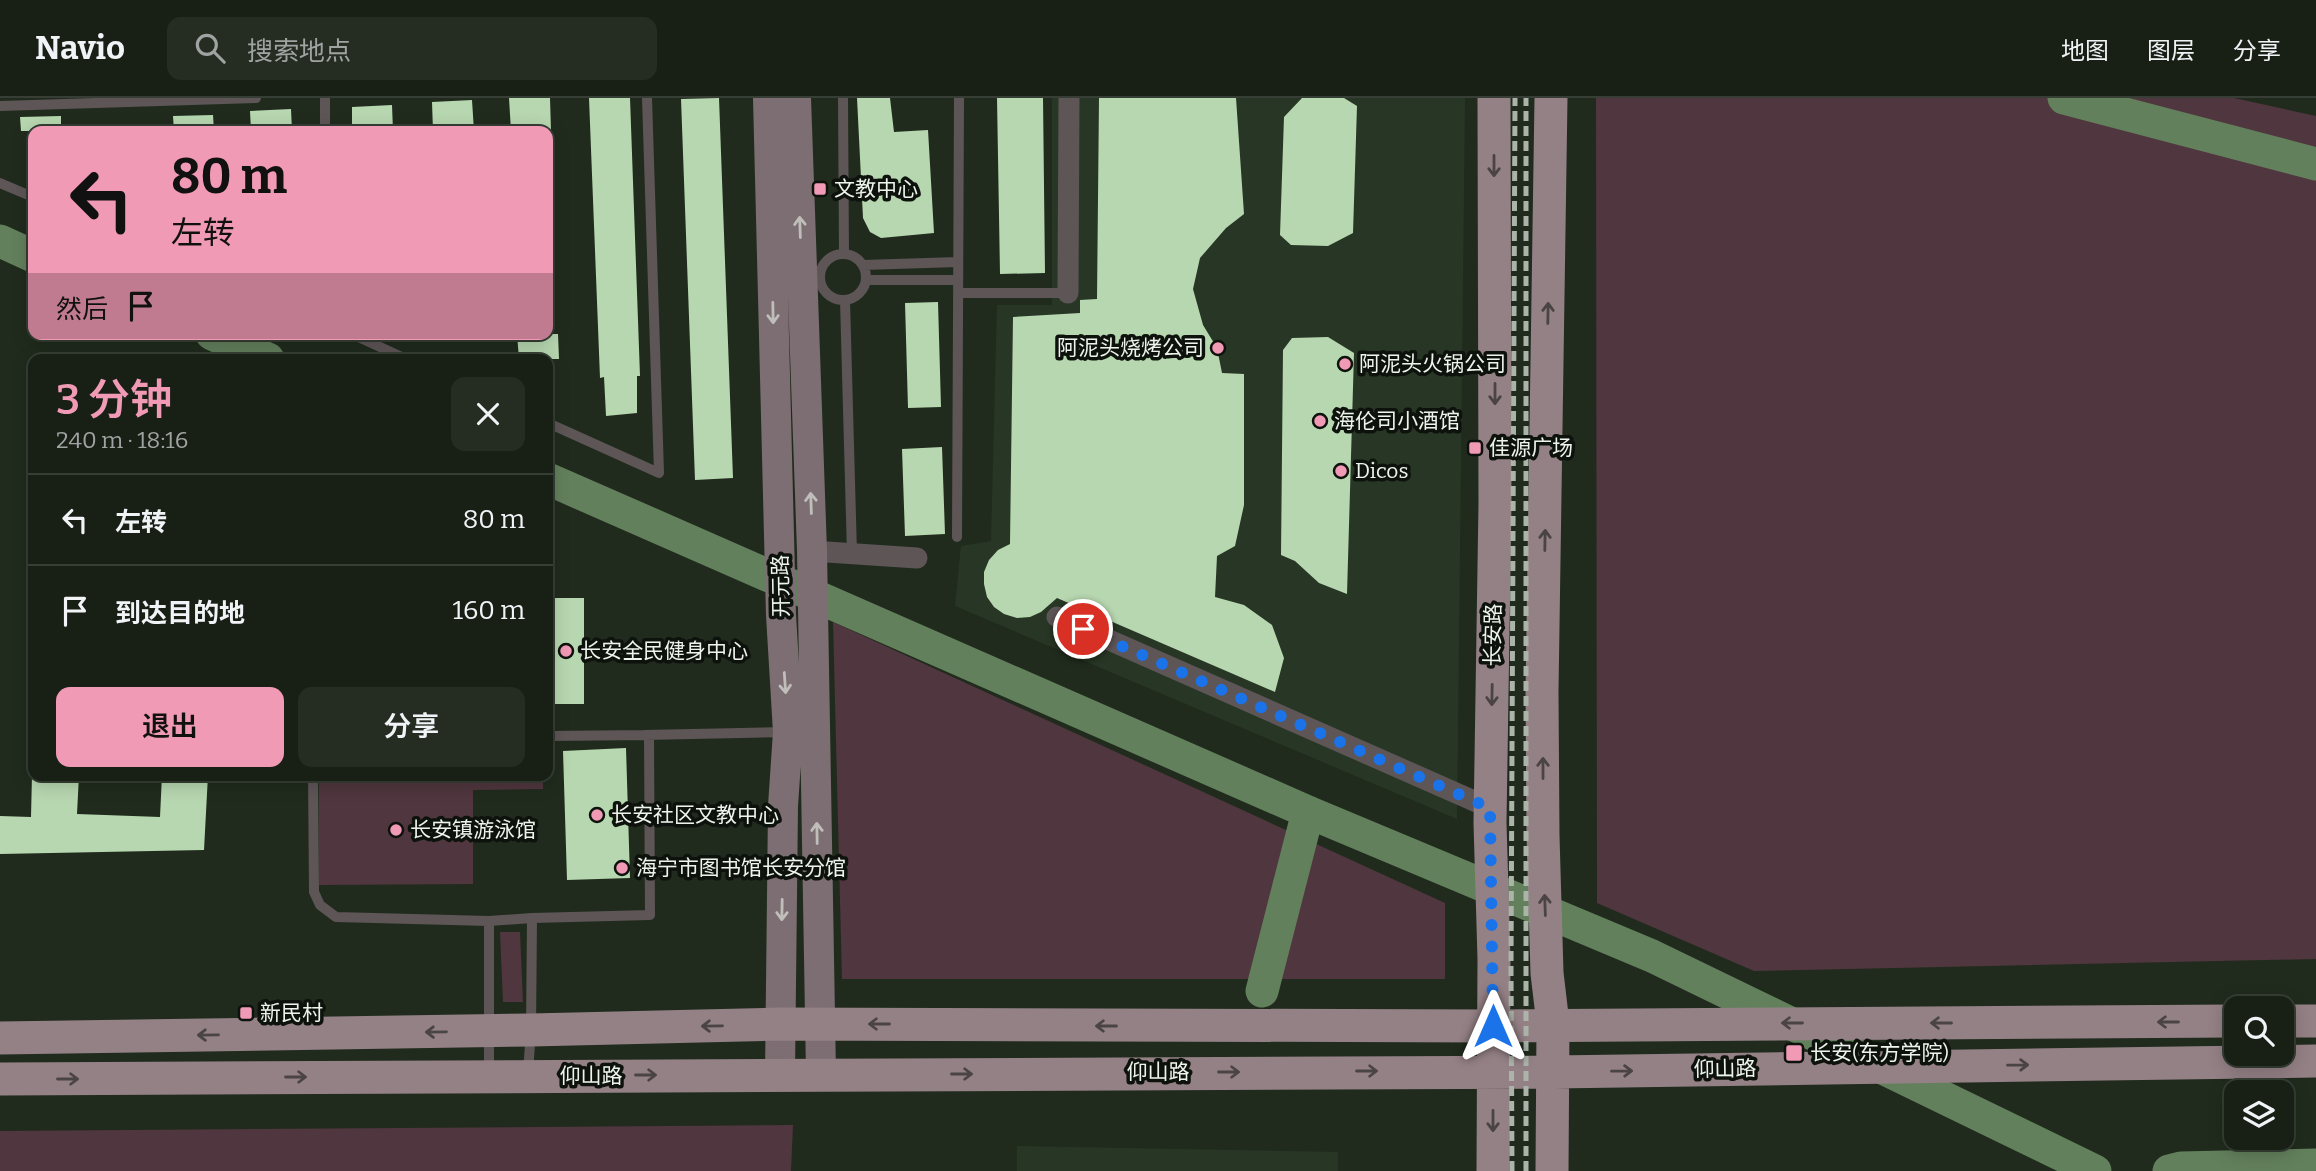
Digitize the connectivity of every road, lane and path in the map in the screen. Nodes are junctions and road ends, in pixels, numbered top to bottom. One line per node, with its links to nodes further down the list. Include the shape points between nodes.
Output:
1 (256, 98): 11 (lane)
2 (325, 98): 12 (lane)
3 (648, 98): 26 (lane, via 659,473)
4 (768, 98): 32 (main road, 开元路, one-way to 32)
5 (796, 98): 18 (main road, 开元路, one-way to 5)
6 (843, 98): 15 (lane)
7 (958, 98): 16 (lane)
8 (1069, 98): 22 (street)
9 (1494, 98): 36 (main road, 长安路, one-way to 36)
10 (1551, 98): 44 (main road, one-way to 10, via 1547,974 1542,692)
11 (0, 106)
12 (325, 126)
13 (0, 183): 14 (lane)
14 (28, 195)
15 (844, 254): 17 (lane); 18 (lane, via 824,263)
16 (958, 262): 17 (lane); 20 (lane)
17 (863, 265): 19 (lane)
18 (811, 278): 23 (lane, via 831,296); 30 (main road, 开元路, one-way to 18)
19 (866, 280): 20 (lane); 23 (lane, via 859,293)
20 (958, 280): 21 (lane)
21 (958, 293): 22 (lane); 27 (lane)
22 (1068, 293)
23 (845, 300): 28 (lane)
24 (365, 340): 25 (lane)
25 (395, 354)
26 (553, 425)
27 (957, 537)
28 (852, 554): 29 (street); 30 (street)
29 (917, 558)
30 (813, 561): 43 (main road, 开元路, one-way to 30)
31 (1057, 618): 36 (street)
32 (788, 732): 33 (lane); 42 (main road, 开元路, one-way to 42)
33 (642, 735): 34 (lane); 37 (lane, via 649,735 650,915)
34 (553, 736)
35 (313, 781): 38 (lane, via 314,892 320,905 336,917)
36 (1490, 816): 45 (main road, 长安路)
37 (532, 918): 38 (lane); 46 (lane)
38 (489, 921): 47 (lane)
39 (2224, 1021): 44 (main road, one-way to 44)
40 (2294, 1021): 41 (main road)
41 (2316, 1021)
42 (780, 1024): 43 (main road); 46 (main road, one-way to 46); 53 (main road, 开元路)
43 (821, 1024): 45 (main road, one-way to 43); 52 (main road, 开元路)
44 (1553, 1024): 45 (main road); 51 (main road)
45 (1493, 1026): 50 (main road, 长安路)
46 (531, 1030): 47 (main road); 55 (lane)
47 (490, 1031): 48 (main road, one-way to 48); 54 (lane)
48 (0, 1038)
49 (2316, 1061): 51 (main road, 仰山路, one-way to 49)
50 (1493, 1071): 51 (main road, 仰山路); 52 (main road, 仰山路, one-way to 50); 57 (main road, 长安路, one-way to 57)
51 (1554, 1072): 58 (main road)
52 (821, 1074): 53 (main road, 仰山路)
53 (780, 1075): 55 (main road, 仰山路, one-way to 53)
54 (489, 1076): 55 (main road, 仰山路); 56 (main road, 仰山路, one-way to 54)
55 (527, 1076)
56 (0, 1079)
57 (1493, 1171)
58 (1552, 1171)

